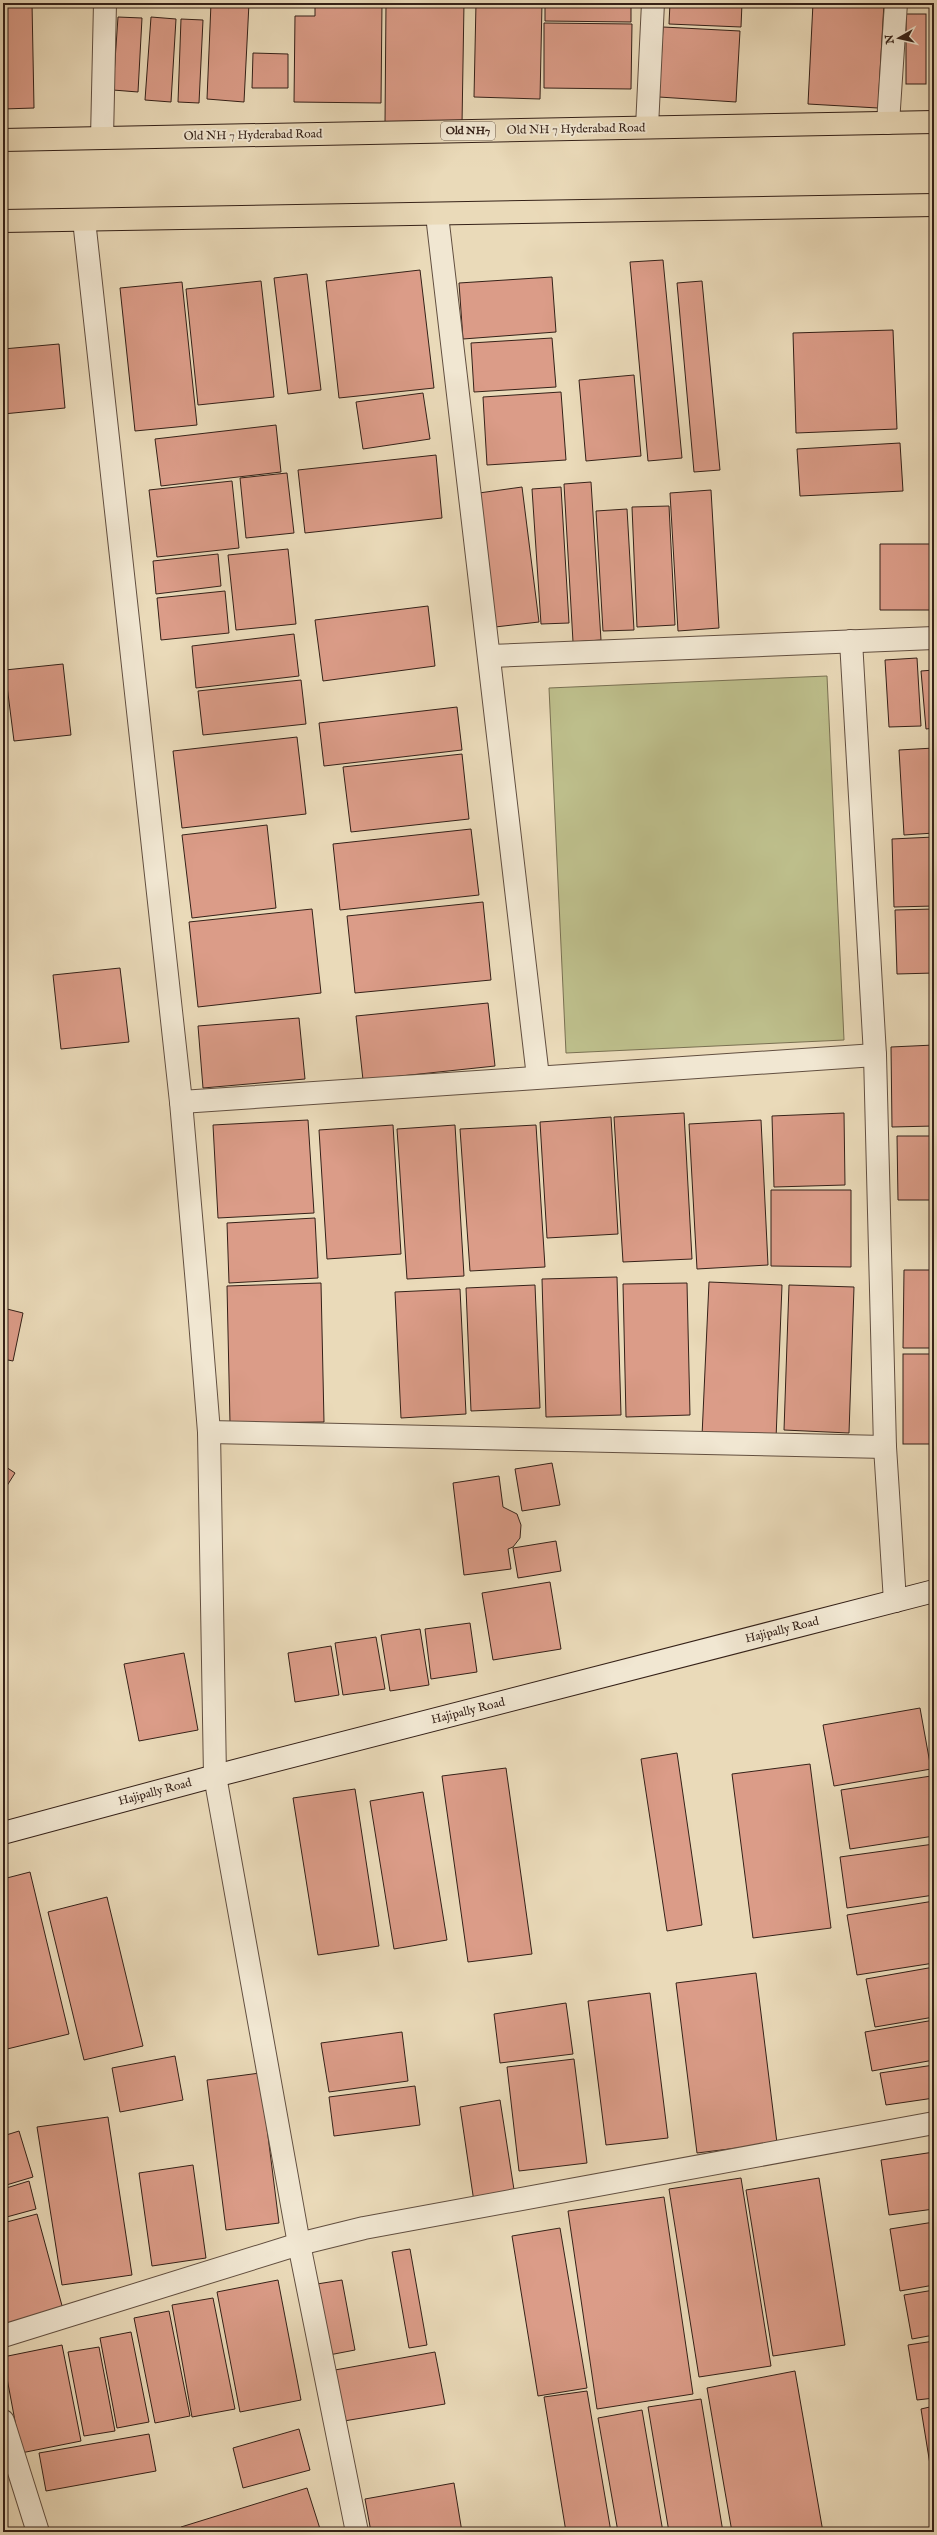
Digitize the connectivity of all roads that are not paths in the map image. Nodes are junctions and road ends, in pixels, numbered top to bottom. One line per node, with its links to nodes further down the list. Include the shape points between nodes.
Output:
1 (105, 3): 7 (street)
2 (652, 3): 6 (street)
3 (896, 3): 5 (street)
4 (934, 122): 5 (main road, Old NH 7 Hyderabad Road / Old NH7)
5 (888, 123): 6 (main road, Old NH 7 Hyderabad Road / Old NH7)
6 (647, 127): 7 (main road, Old NH 7 Hyderabad Road / Old NH7)
7 (102, 138): 8 (main road, Old NH 7 Hyderabad Road / Old NH7)
8 (3, 140)
9 (934, 205): 10 (main road)
10 (437, 214): 11 (main road); 15 (street)
11 (84, 220): 12 (main road); 18 (street)
12 (3, 221)
13 (934, 638): 14 (street)
14 (851, 642): 15 (street); 16 (street)
15 (490, 656): 17 (street)
16 (875, 1055): 17 (street); 20 (street)
17 (538, 1077): 18 (street)
18 (181, 1102): 19 (street)
19 (209, 1432): 20 (street); 23 (street)
20 (885, 1447): 22 (street)
21 (934, 1591): 22 (street, Hajipally Road)
22 (895, 1602): 23 (street, Hajipally Road)
23 (215, 1776): 24 (street, Hajipally Road); 26 (street)
24 (3, 1833)
25 (934, 2123): 26 (street, via 372,2227)
26 (299, 2244): 27 (street); 30 (street)
27 (3, 2336)
28 (3, 2421): 29 (street)
29 (38, 2532)
30 (357, 2532)

